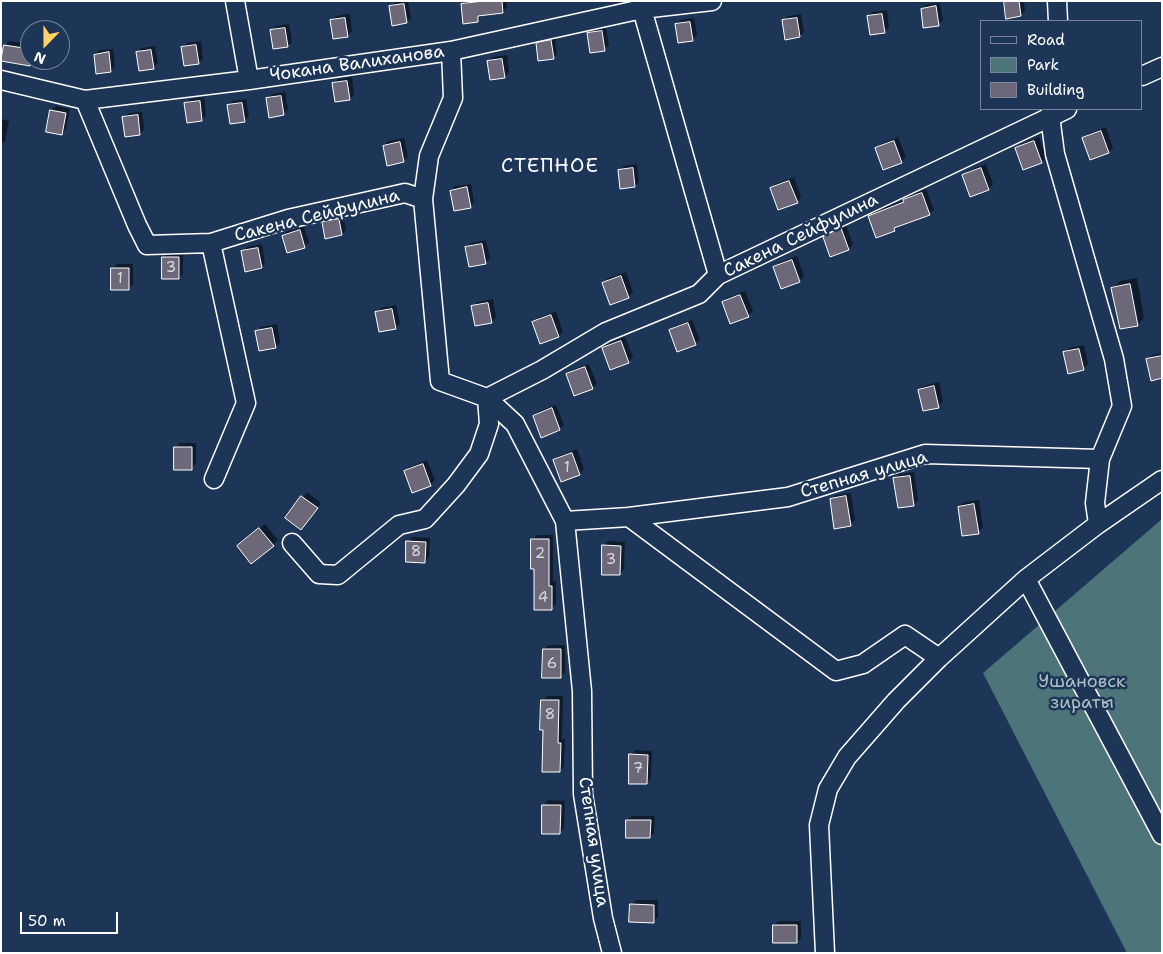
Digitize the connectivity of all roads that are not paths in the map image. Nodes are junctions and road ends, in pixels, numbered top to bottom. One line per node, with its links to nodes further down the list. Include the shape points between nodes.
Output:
1 (235, 1): 10 (street)
2 (712, 1): 4 (street, Чокана Валиханова)
3 (1057, 1): 5 (street)
4 (642, 9): 6 (street, Чокана Валиханова); 15 (street)
5 (1058, 20)
6 (451, 51): 10 (street, Чокана Валиханова); 13 (street, Сакена Сейфулина, via 453,98 430,156)
7 (1162, 68): 8 (street)
8 (1143, 76)
9 (1, 80): 11 (street, Чокана Валиханова)
10 (249, 80): 11 (street, Чокана Валиханова)
11 (85, 100): 14 (street, Сакена Сейфулина, via 148,245)
12 (1051, 112): 15 (street, Сакена Сейфулина); 17 (street, via 1055,154 1114,359 1122,406)
13 (423, 199): 14 (street, Сакена Сейфулина, via 405,193 288,219); 16 (street, Сакена Сейфулина, via 440,381)
14 (211, 243): 18 (street, Сакена Сейфулина, via 246,403)
15 (718, 275): 16 (street, Сакена Сейфулина, via 699,294 606,332)
16 (487, 398): 21 (street, Степная улица, via 515,424); 23 (street, via 490,424 480,454 425,519 399,525 338,575 319,574)
17 (1100, 459): 20 (street, Степная улица, via 925,454 788,497); 22 (street, via 1095,503)
18 (214, 479)
19 (1162, 480): 22 (street)
20 (629, 517): 21 (street, Степная улица); 25 (street, via 836,672 863,664 905,636)
21 (565, 521): 27 (street, Степная улица, via 582,691 583,794 603,918)
22 (1098, 524): 24 (street)
23 (292, 542)
24 (1026, 580): 25 (street); 26 (street)
25 (939, 658): 28 (street, via 847,757 828,789 819,825)
26 (1162, 835)
27 (612, 953)
28 (825, 953)

